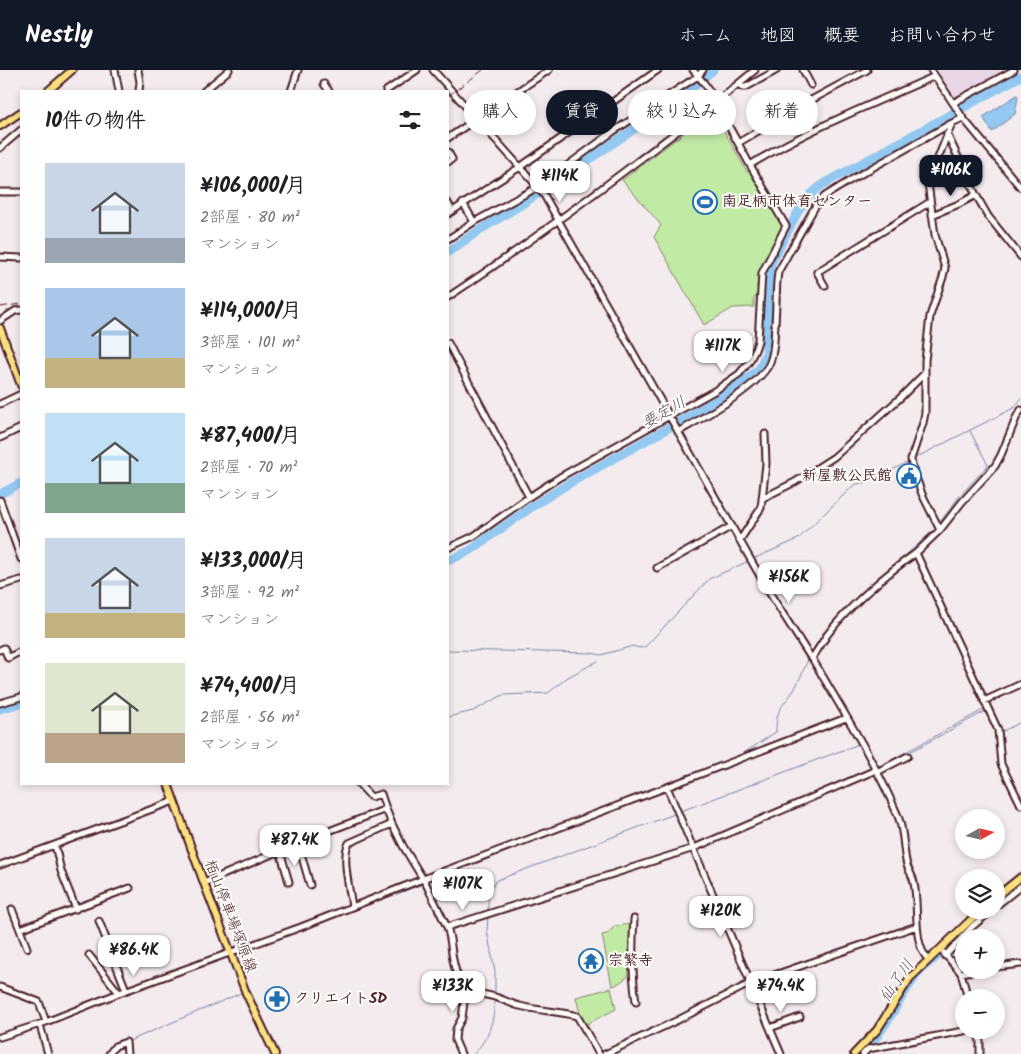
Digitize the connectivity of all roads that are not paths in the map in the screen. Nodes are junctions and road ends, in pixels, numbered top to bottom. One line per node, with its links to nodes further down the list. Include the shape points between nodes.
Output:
1 (72, 70): 23 (main road)
2 (115, 70): 24 (street)
3 (138, 70): 25 (street)
4 (228, 70): 26 (street)
5 (297, 70): 27 (street)
6 (417, 70): 29 (street)
7 (433, 70): 35 (street)
8 (548, 70): 30 (street)
9 (658, 70): 53 (street)
10 (693, 70): 18 (street)
11 (704, 70): 18 (street)
12 (755, 70): 21 (street)
13 (776, 70): 21 (street, via 746,87)
14 (803, 70): 22 (street)
15 (867, 70): 33 (street)
16 (931, 70): 19 (street)
17 (1014, 70): 34 (street)
18 (698, 76): 31 (street); 54 (street)
19 (935, 76): 34 (street); 41 (street)
20 (324, 84): 28 (street)
21 (739, 84): 32 (street)
22 (811, 85)
23 (49, 90)
24 (119, 90)
25 (139, 90)
26 (205, 90)
27 (291, 90)
28 (328, 90)
29 (387, 90)
30 (518, 90)
31 (708, 90)
32 (731, 90)
33 (818, 96)
34 (953, 103): 37 (street)
35 (464, 104)
36 (20, 113): 39 (main road)
37 (963, 118): 38 (street); 55 (street)
38 (952, 123): 43 (street); 82 (street, via 820,199 778,272 774,341 765,372 722,405)
39 (0, 126)
40 (464, 127): 49 (street)
41 (818, 128)
42 (20, 131): 51 (street)
43 (947, 134): 58 (street); 59 (street, via 928,183)
44 (492, 135): 53 (street)
45 (672, 135): 63 (street)
46 (734, 135): 50 (street)
47 (751, 135): 50 (street)
48 (803, 135): 52 (street)
49 (449, 137)
50 (738, 143): 52 (street)
51 (0, 148)
52 (750, 165): 80 (street, via 786,226 762,273 758,341 749,362 739,374)
53 (520, 167): 54 (street); 60 (street)
54 (539, 187): 63 (street); 64 (street)
55 (1021, 188)
56 (0, 192): 57 (street)
57 (20, 192)
58 (976, 194): 62 (street); 67 (street, via 988,216)
59 (930, 202): 62 (street); 69 (street, via 817,272)
60 (463, 203): 61 (street); 64 (street)
61 (450, 212)
62 (932, 215): 75 (street, via 945,268 930,316)
63 (559, 220): 70 (street); 80 (street)
64 (474, 222): 65 (street)
65 (449, 238)
66 (0, 257): 68 (street)
67 (1021, 257)
68 (20, 258)
69 (824, 286)
70 (449, 296)
71 (20, 310): 72 (street)
72 (0, 322)
73 (0, 328): 76 (main road)
74 (449, 345): 85 (street)
75 (924, 374): 86 (street, via 834,457); 89 (street, via 923,423 911,459 922,494)
76 (20, 382)
77 (20, 394): 78 (street)
78 (0, 404)
79 (1021, 410): 89 (street, via 995,466)
80 (671, 418): 82 (street); 85 (street)
81 (20, 428): 84 (street)
82 (678, 431): 88 (street)
83 (765, 434): 86 (street)
84 (0, 438)
85 (529, 496): 91 (street, via 474,536)
86 (763, 498): 90 (street, via 761,508)
87 (0, 502): 93 (street)
88 (732, 526): 90 (street); 94 (street)
89 (940, 530): 92 (street)
90 (740, 540): 99 (street)
91 (449, 548)
92 (916, 553): 99 (street, via 842,617); 102 (street)
93 (20, 556)
94 (657, 568)
95 (20, 580): 96 (street)
96 (0, 586)
97 (0, 650): 98 (street, via 4,648 8,658)
98 (20, 652)
99 (811, 657): 104 (street)
100 (1021, 684): 102 (street)
101 (20, 697): 103 (street)
102 (984, 700): 111 (street, via 998,730 1002,764)
103 (0, 703)
104 (846, 718): 106 (street); 109 (street)
105 (908, 756): 106 (street)
106 (876, 770): 118 (street); 137 (street, via 899,818 913,881)
107 (168, 785): 112 (main road, 栢山停車場塚原線)
108 (360, 785): 114 (street, via 371,797 381,794)
109 (668, 790): 118 (street); 122 (street, via 617,806)
110 (1021, 790): 111 (street)
111 (1015, 792): 113 (street)
112 (174, 801): 117 (street); 124 (main road, 栢山停車場塚原線)
113 (1021, 805)
114 (386, 809): 115 (street); 116 (street)
115 (392, 824): 122 (street); 130 (street, via 349,843 346,848)
116 (298, 843): 119 (street); 125 (street)
117 (54, 845): 120 (street); 131 (street)
118 (694, 848): 138 (street); 149 (street)
119 (280, 851): 123 (street); 124 (street)
120 (0, 865)
121 (1021, 878): 128 (main road)
122 (424, 881): 130 (street); 138 (street)
123 (289, 882)
124 (204, 883): 142 (main road, 栢山停車場塚原線)
125 (310, 885)
126 (1021, 886): 129 (street)
127 (130, 888): 131 (street)
128 (1005, 890)
129 (1005, 899)
130 (352, 907): 142 (street)
131 (76, 908): 139 (street)
132 (12, 909): 139 (street)
133 (972, 919): 141 (main road)
134 (981, 919): 144 (street)
135 (634, 920): 154 (street, via 633,983)
136 (100, 921): 152 (street)
137 (917, 926): 145 (street, via 922,950); 149 (street)
138 (447, 927): 151 (street, via 456,973)
139 (20, 929): 140 (street)
140 (27, 948)
141 (940, 949): 144 (street); 145 (main road)
142 (230, 954): 152 (street); 166 (main road, 栢山停車場塚原線)
143 (89, 955): 153 (street)
144 (945, 956): 148 (street)
145 (929, 960): 162 (main road, via 910,978)
146 (1021, 964): 147 (street)
147 (1005, 966)
148 (955, 967)
149 (751, 983): 158 (street); 169 (street)
150 (0, 987): 156 (street, via 39,1002)
151 (466, 987): 167 (street, via 455,1040); 168 (street, via 520,1006 577,1016)
152 (126, 990): 153 (street)
153 (119, 993): 156 (street)
154 (636, 1002)
155 (800, 1017): 158 (street)
156 (46, 1022): 157 (street)
157 (40, 1025): 160 (street); 163 (street)
158 (770, 1028): 170 (street)
159 (955, 1033): 162 (street, via 868,1050)
160 (0, 1038)
161 (979, 1039): 173 (street)
162 (866, 1047): 171 (main road); 172 (street)
163 (48, 1054)
164 (109, 1054): 165 (street, via 115,1046 126,1042)
165 (127, 1054)
166 (275, 1054)
167 (461, 1054)
168 (599, 1054)
169 (605, 1054)
170 (781, 1054)
171 (854, 1054)
172 (863, 1054)
173 (980, 1054)

